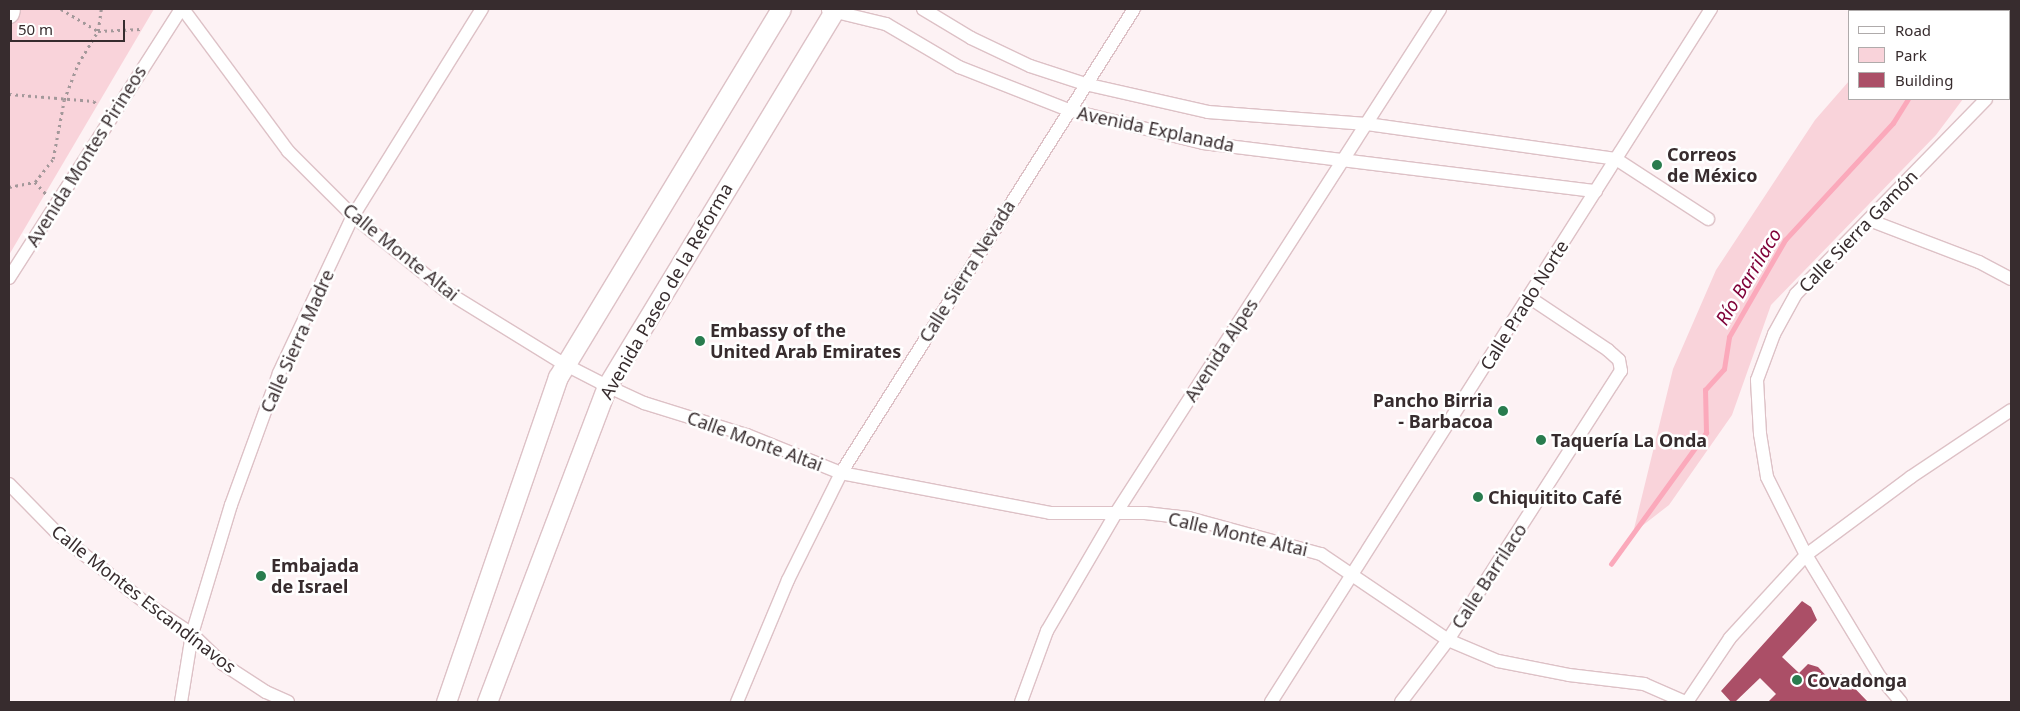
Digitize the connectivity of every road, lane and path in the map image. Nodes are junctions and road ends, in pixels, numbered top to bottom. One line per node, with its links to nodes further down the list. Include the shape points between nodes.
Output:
1 (10, 9): 12 (main road)
2 (61, 9): 14 (path)
3 (101, 9): 14 (path)
4 (182, 9): 28 (street, Calle Monte Altai, via 288,150); 31 (street, Avenida Montes Pirineos)
5 (482, 9): 28 (street, Calle Sierra Madre)
6 (781, 9): 34 (main road)
7 (923, 9): 15 (street, Avenida Explanada, via 971,38 1022,62)
8 (1134, 9): 15 (street, Calle Sierra Nevada)
9 (1440, 9): 21 (street, Avenida Alpes)
10 (1711, 9): 23 (street, Calle Prado Norte)
11 (831, 10): 20 (street, Avenida Explanada, via 886,24 959,67); 35 (main road, Avenida Paseo de la Reforma)
12 (9, 13)
13 (141, 29): 14 (path)
14 (98, 31): 17 (path, via 78,64)
15 (1086, 84): 20 (street, Calle Sierra Nevada); 21 (street, Avenida Explanada, via 1208,112)
16 (9, 94): 17 (path)
17 (64, 100): 19 (path, via 94,101); 24 (path, via 53,159)
18 (1985, 100): 30 (street, Calle Sierra Gamón)
19 (97, 106)
20 (1069, 110): 22 (street, Avenida Explanada, via 1203,142); 37 (street, Calle Sierra Nevada)
21 (1367, 124): 22 (street, Avenida Alpes); 23 (street, Avenida Explanada)
22 (1344, 159): 26 (street, Avenida Explanada); 39 (street, Avenida Alpes)
23 (1616, 159): 26 (street, Calle Prado Norte); 29 (street)
24 (35, 182): 25 (path); 27 (path)
25 (9, 187)
26 (1596, 191): 33 (street, Calle Prado Norte)
27 (46, 194)
28 (353, 216): 34 (street, Calle Monte Altai, via 447,292); 42 (street, Calle Sierra Madre, via 279,373 231,505)
29 (1708, 219)
30 (1869, 220): 32 (street, via 1979,262); 40 (street, Calle Sierra Gamón, via 1796,294 1774,334 1757,380 1760,434 1767,477)
31 (9, 278)
32 (2011, 279)
33 (1530, 298): 41 (street, Calle Prado Norte); 43 (street, Calle Barrilaco, via 1608,350 1619,360 1621,371)
34 (564, 364): 35 (street, Calle Monte Altai); 46 (main road)
35 (606, 386): 37 (street, Calle Monte Altai, via 644,403 747,435); 47 (main road, Avenida Paseo de la Reforma)
36 (2011, 410): 40 (street, via 1911,477)
37 (840, 473): 39 (street, Calle Monte Altai, via 1050,514); 48 (street, Calle Sierra Nevada, via 788,580)
38 (9, 484): 42 (street, Calle Montes Escandínavos, via 58,534 147,604)
39 (1116, 513): 41 (street, Calle Monte Altai, via 1189,518 1321,554); 49 (street, Avenida Alpes, via 1047,631)
40 (1806, 555): 52 (street, via 1730,638); 53 (street, Calle Sierra Gamón, via 1880,677)
41 (1352, 573): 43 (street, Calle Monte Altai); 50 (street, Calle Prado Norte)
42 (192, 634): 44 (street, Calle Sierra Madre); 45 (street, Calle Montes Escandínavos, via 223,664)
43 (1448, 640): 51 (street, Calle Barrilaco); 52 (street, Calle Monte Altai, via 1498,661 1569,675 1644,684)
44 (181, 702)
45 (288, 702)
46 (446, 702)
47 (487, 702)
48 (738, 702)
49 (1021, 702)
50 (1271, 702)
51 (1401, 702)
52 (1686, 702)
53 (1901, 702)

